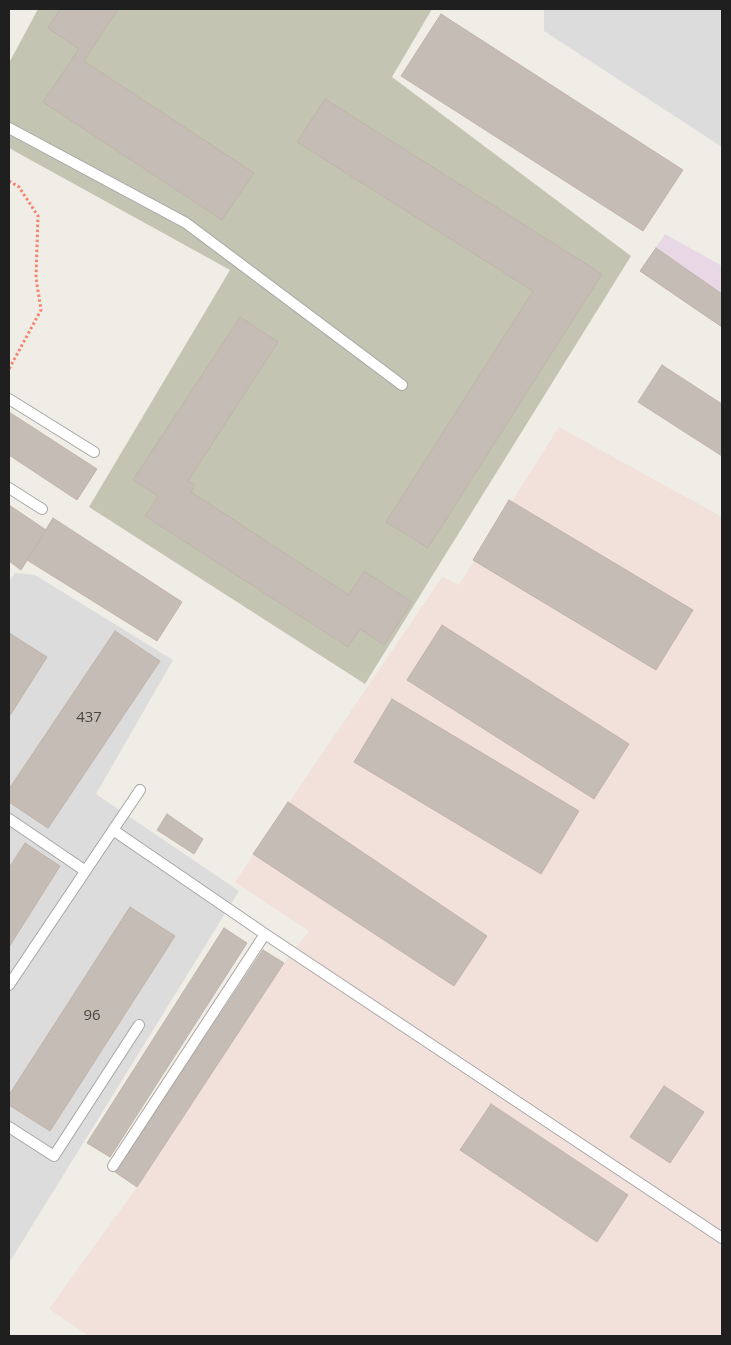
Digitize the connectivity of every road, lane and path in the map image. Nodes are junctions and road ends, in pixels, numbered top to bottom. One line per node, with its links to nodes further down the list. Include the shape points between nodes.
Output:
1 (9, 128): 4 (lane, via 186,223)
2 (9, 181): 3 (path, via 19,187 38,216 36,278 41,310)
3 (9, 369)
4 (402, 385)
5 (9, 399): 6 (lane)
6 (94, 452)
7 (9, 488): 8 (lane)
8 (42, 509)
9 (140, 790): 11 (lane)
10 (9, 819): 12 (lane)
11 (112, 830): 12 (lane); 13 (lane)
12 (84, 870): 14 (lane)
13 (265, 934): 17 (lane); 18 (lane)
14 (9, 985)
15 (138, 1025): 16 (lane, via 54,1156)
16 (9, 1127)
17 (113, 1166)
18 (722, 1238)

